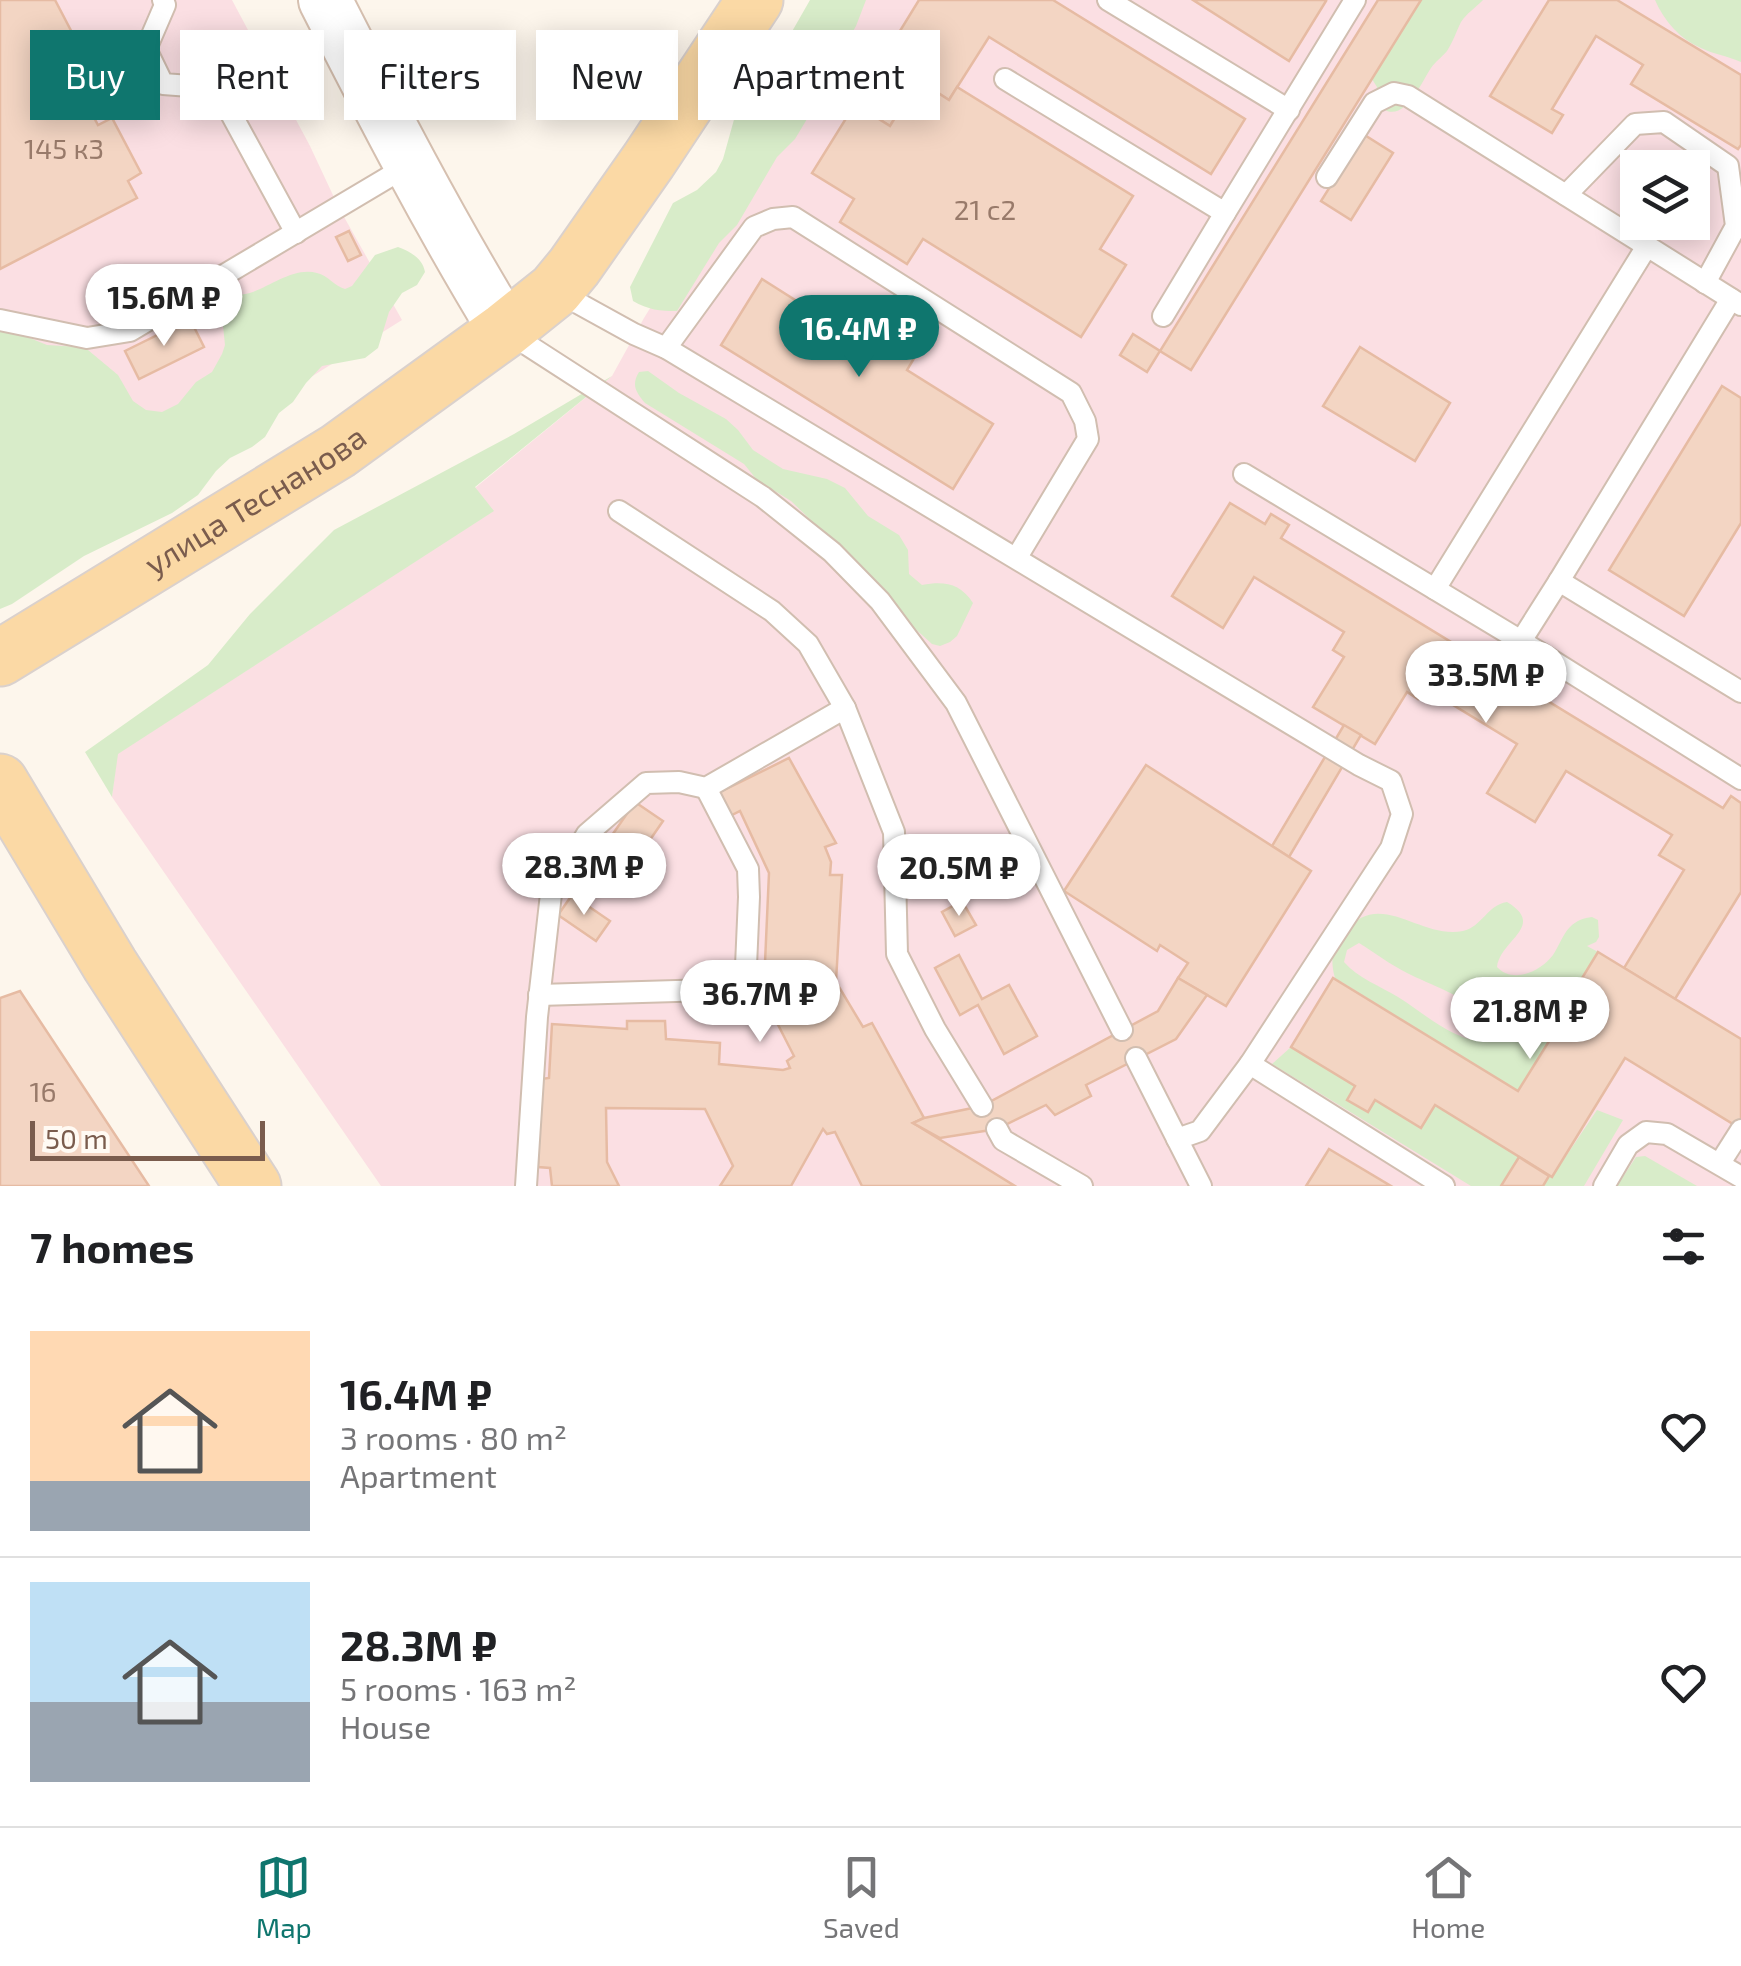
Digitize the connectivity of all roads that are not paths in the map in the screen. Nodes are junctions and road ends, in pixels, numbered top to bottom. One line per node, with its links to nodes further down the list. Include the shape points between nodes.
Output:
1 (163, 0): 12 (lane, via 146,49 163,84 217,88)
2 (325, 0): 8 (street)
3 (755, 0): 15 (main road)
4 (1108, 0): 7 (lane)
5 (1355, 0): 7 (lane)
6 (1006, 79): 11 (lane)
7 (1288, 110): 11 (lane)
8 (409, 166): 12 (lane); 19 (street)
9 (1327, 178): 10 (lane, via 1374,103 1394,93)
10 (1566, 195): 13 (lane); 14 (lane, via 1635,124 1664,122 1728,166 1736,226)
11 (1225, 213): 17 (lane)
12 (296, 233): 18 (lane, via 130,330 87,338)
13 (1646, 246): 14 (lane); 25 (lane)
14 (1704, 282): 16 (lane)
15 (555, 290): 19 (main road, улица Теснанова); 20 (lane)
16 (1736, 302): 24 (lane)
17 (1163, 316)
18 (0, 320)
19 (505, 330): 27 (main road, улица Теснанова, via 338,451); 34 (lane, via 763,497 880,601 956,704)
20 (666, 348): 23 (lane); 23 (lane, via 754,226 793,216 1072,394 1088,439)
21 (1244, 474): 25 (lane)
22 (619, 511): 29 (lane, via 772,611 808,644)
23 (1017, 557): 36 (lane, via 1391,781 1402,814 1391,848)
24 (1560, 582): 26 (lane); 28 (lane)
25 (1435, 589): 26 (lane)
26 (1521, 641): 30 (lane)
27 (0, 658)
28 (1741, 692)
29 (845, 708): 32 (lane); 37 (lane, via 894,832 897,954)
30 (1741, 779)
31 (0, 782): 43 (main road)
32 (706, 788): 33 (lane, via 646,782 587,834 550,894); 33 (lane, via 748,869 744,989)
33 (540, 994): 44 (lane)
34 (1122, 1030)
35 (1136, 1058): 40 (lane)
36 (1250, 1064): 40 (lane, via 1200,1131); 47 (lane)
37 (982, 1106)
38 (997, 1130): 45 (lane, via 1003,1140)
39 (1741, 1130): 41 (lane)
40 (1177, 1138): 46 (lane)
41 (1720, 1163): 42 (lane); 48 (lane, via 1667,1134 1646,1132 1628,1146)
42 (1741, 1177)
43 (254, 1186)
44 (526, 1186)
45 (1082, 1186)
46 (1201, 1186)
47 (1444, 1186)
48 (1604, 1186)

